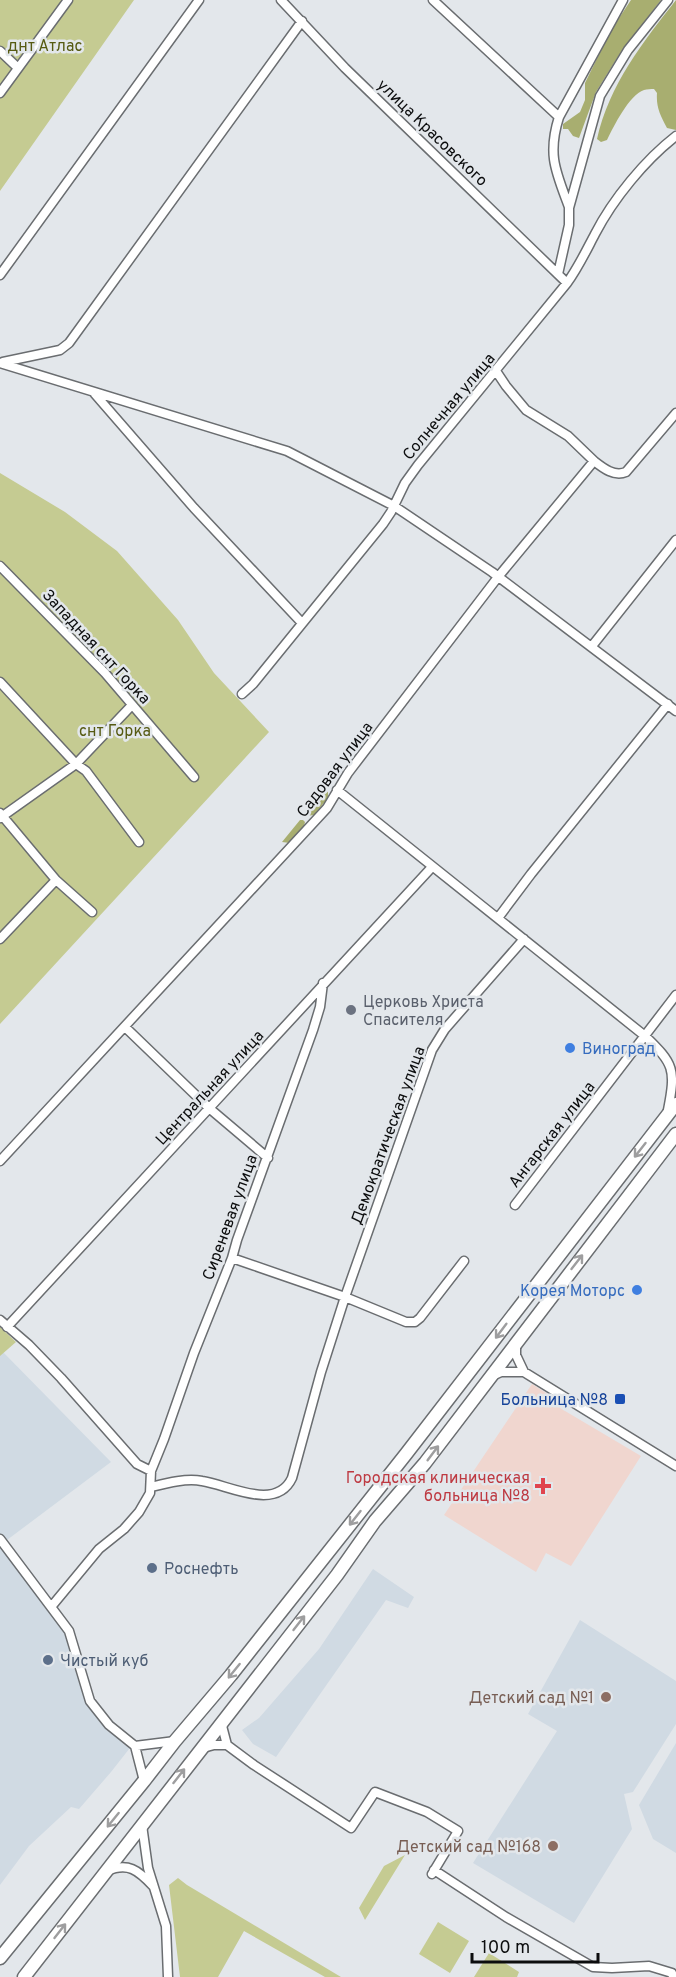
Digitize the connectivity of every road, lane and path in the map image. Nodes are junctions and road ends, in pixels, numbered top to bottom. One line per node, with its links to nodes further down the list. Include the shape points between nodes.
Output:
1 (68, 0): 9 (street)
2 (199, 0): 15 (street)
3 (281, 0): 7 (street, улица Красовского)
4 (432, 0): 11 (street)
5 (623, 0): 11 (street)
6 (668, 0): 13 (street, via 628,50 600,96)
7 (302, 21): 14 (street, улица Красовского, via 345,68); 17 (street, via 69,343 60,350)
8 (0, 51): 9 (street)
9 (18, 68): 10 (street)
10 (0, 93)
11 (559, 117): 13 (street, via 552,153)
12 (676, 136): 16 (street, Солнечная улица, via 639,171 615,202)
13 (569, 208): 14 (street)
14 (558, 274): 16 (street, улица Красовского)
15 (0, 275)
16 (567, 283): 18 (street, Солнечная улица)
17 (1, 363): 19 (street)
18 (496, 371): 21 (street, via 526,410 568,436); 22 (street, Солнечная улица, via 418,465)
19 (94, 393): 22 (street, via 287,451); 26 (street)
20 (676, 413): 21 (street, via 623,474)
21 (594, 461): 25 (street, Садовая улица)
22 (394, 506): 25 (street); 26 (street, Солнечная улица)
23 (676, 540): 27 (street)
24 (0, 566): 31 (street, Западная снт Горка, via 64,629)
25 (498, 577): 27 (street); 35 (street, Садовая улица)
26 (302, 623): 29 (street, Солнечная улица)
27 (592, 646): 30 (street)
28 (0, 682): 33 (street)
29 (242, 694)
30 (668, 704): 32 (street); 41 (street)
31 (132, 705): 33 (street); 34 (street, Западная снт Горка)
32 (676, 711)
33 (76, 764): 36 (street); 37 (street, via 86,771)
34 (194, 777)
35 (337, 790): 38 (street); 46 (street, Садовая улица, via 320,815)
36 (1, 816): 39 (street)
37 (140, 842)
38 (432, 867): 41 (street); 44 (street, Центральная улица)
39 (56, 880): 40 (street); 42 (street)
40 (92, 912)
41 (498, 918): 43 (street)
42 (0, 939)
43 (524, 939): 47 (street); 58 (street, Демократическая улица, via 450,1022 432,1050)
44 (323, 983): 50 (street, Центральная улица); 53 (street, Сиреневая улица, via 313,1030)
45 (676, 995): 47 (street, Ангарская улица)
46 (125, 1027): 50 (street); 54 (street, Садовая улица)
47 (645, 1035): 48 (street); 55 (street, Ангарская улица)
48 (672, 1058): 51 (street)
49 (676, 1104): 51 (main road)
50 (208, 1108): 53 (street); 60 (street, Центральная улица)
51 (667, 1116): 70 (main road, one-way to 70, via 406,1454)
52 (676, 1134): 61 (main road, one-way to 52)
53 (267, 1158): 56 (street, Сиреневая улица)
54 (0, 1161)
55 (515, 1204)
56 (232, 1258): 58 (street); 65 (street, Сиреневая улица)
57 (464, 1261): 58 (street, via 415,1322 406,1322)
58 (345, 1297): 66 (street, Демократическая улица, via 292,1478 284,1490 258,1495 189,1480)
59 (0, 1320): 60 (street)
60 (7, 1327): 65 (street, via 62,1378 137,1464)
61 (516, 1342): 62 (street, via 516,1355); 63 (main road)
62 (524, 1372): 63 (street, via 501,1372); 64 (street)
63 (490, 1377): 69 (main road, one-way to 63)
64 (676, 1466)
65 (151, 1471): 66 (street, Сиреневая улица)
66 (151, 1487): 68 (street, via 139,1512 99,1549)
67 (0, 1539): 68 (street)
68 (51, 1607): 72 (street, via 69,1631 90,1701 109,1725)
69 (221, 1722): 71 (street); 73 (main road)
70 (175, 1741): 72 (street); 74 (main road)
71 (227, 1745): 73 (street); 79 (street, via 351,1828 375,1792 427,1812 458,1831 433,1872 593,1967 649,1966)
72 (135, 1746): 74 (street)
73 (200, 1750): 75 (main road, one-way to 73)
74 (144, 1781): 78 (main road, one-way to 78)
75 (142, 1824): 76 (main road); 77 (street)
76 (104, 1872): 77 (street, via 126,1867); 80 (main road, one-way to 76)
77 (153, 1886): 81 (street, via 166,1926)
78 (0, 1958)
79 (674, 1972)
80 (24, 1977)
81 (168, 1977)

